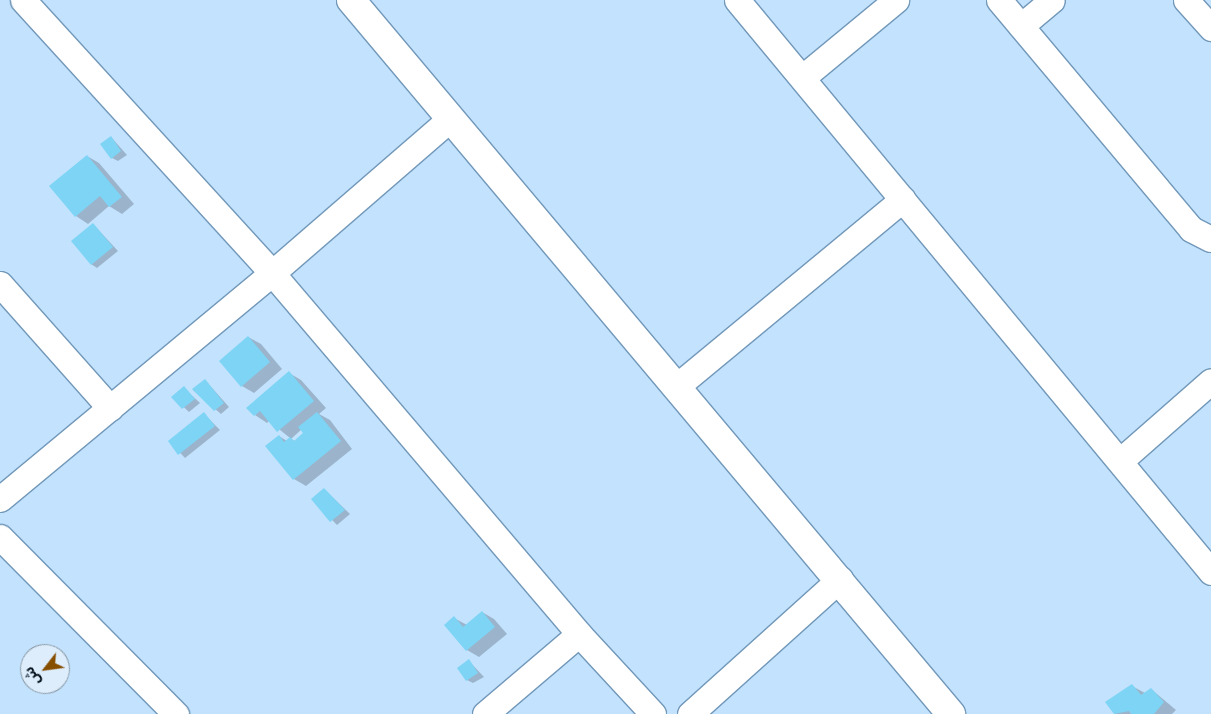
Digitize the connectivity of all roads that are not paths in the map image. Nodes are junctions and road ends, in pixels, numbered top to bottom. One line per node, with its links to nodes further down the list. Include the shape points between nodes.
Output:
1 (23, 0): 14 (street)
2 (351, 0): 11 (street)
3 (737, 0): 10 (street)
4 (896, 0): 10 (street)
5 (999, 0): 8 (street)
6 (1052, 0): 8 (street)
7 (1186, 0): 9 (street)
8 (1022, 26): 13 (street, via 1191,229)
9 (1211, 28)
10 (803, 77): 12 (street)
11 (450, 119): 14 (street); 17 (street)
12 (903, 199): 17 (street); 19 (street)
13 (1211, 239)
14 (272, 273): 18 (street); 24 (street)
15 (0, 284): 18 (street)
16 (1211, 381): 19 (street)
17 (677, 386): 23 (street)
18 (110, 408): 20 (street)
19 (1120, 461): 22 (street)
20 (0, 499)
21 (0, 536): 25 (street)
22 (1211, 572)
23 (840, 579): 28 (street); 29 (street)
24 (580, 634): 26 (street); 27 (street)
25 (176, 714)
26 (484, 714)
27 (653, 714)
28 (690, 714)
29 (951, 714)

